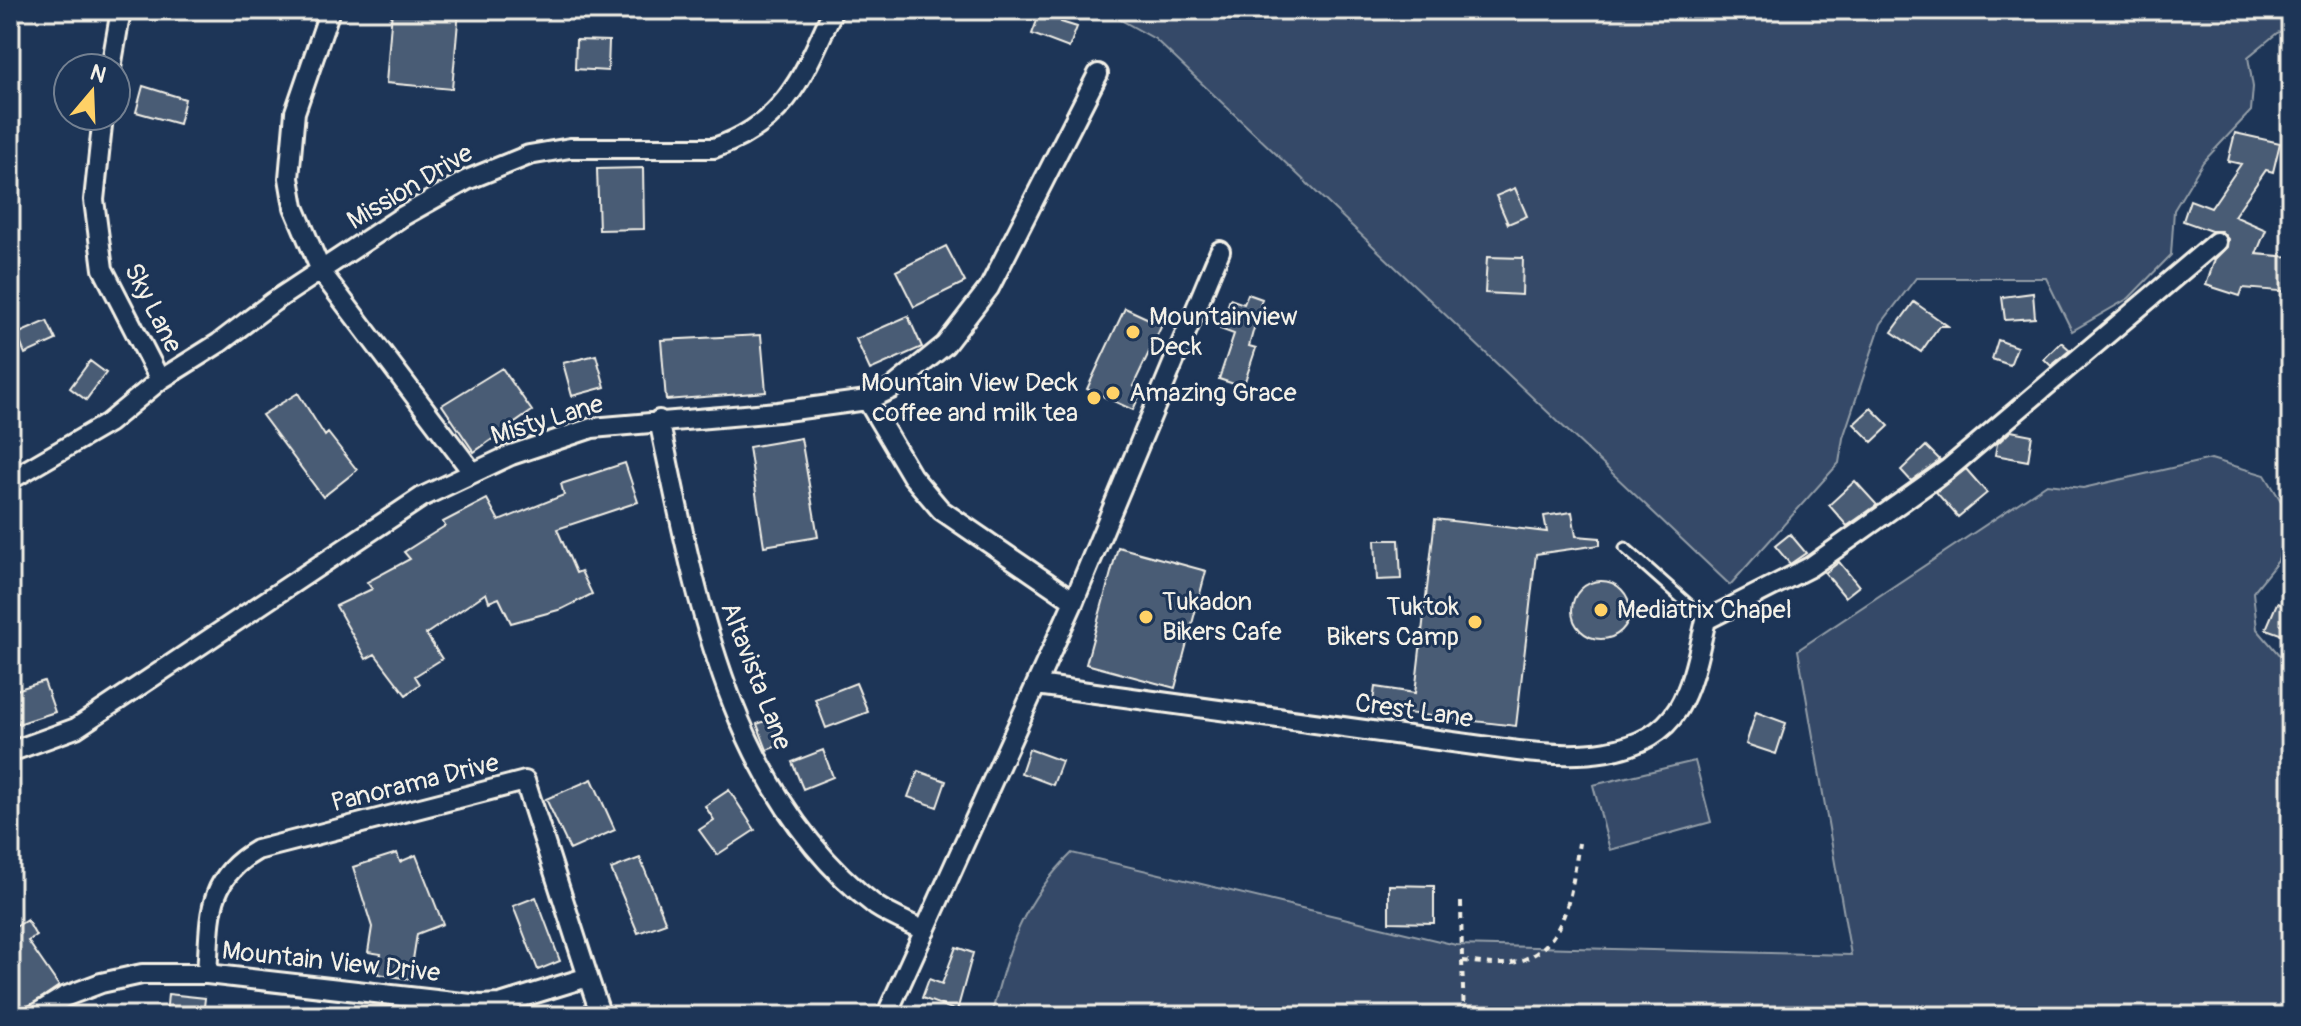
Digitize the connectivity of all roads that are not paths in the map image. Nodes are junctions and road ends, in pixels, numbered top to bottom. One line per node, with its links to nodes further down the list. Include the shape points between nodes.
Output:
1 (121, 10): 4 (street)
2 (330, 10): 9 (street, via 295,112 289,178 294,207)
3 (833, 10): 9 (street, Mission Drive, via 795,90 769,119 733,141 714,148 610,146 529,155 467,180 403,216)
4 (114, 52)
5 (1098, 74): 11 (street, Misty Lane, via 989,288 969,317 916,370)
6 (101, 132): 10 (street, Sky Lane, via 94,200 103,269)
7 (2216, 242): 17 (street, via 1948,469 1810,567)
8 (1220, 251): 16 (street)
9 (322, 273): 10 (street, Mission Drive); 13 (street)
10 (160, 380): 14 (street, Mission Drive, via 108,423)
11 (867, 400): 12 (street, Misty Lane); 16 (street, via 912,476 941,510)
12 (659, 420): 13 (street, Misty Lane, via 592,428); 20 (street, Altavista Lane, via 711,641 764,771 795,819 852,885 879,908)
13 (473, 473): 19 (street, Misty Lane, via 422,497 76,728)
14 (10, 480)
15 (1625, 548): 17 (lane)
16 (1074, 601): 18 (street)
17 (1706, 620): 18 (street, Crest Lane, via 1691,678 1673,716 1630,745 1585,753 1518,751)
18 (1037, 685): 20 (street)
19 (10, 752)
20 (925, 931): 25 (street)
21 (207, 974): 22 (street, Mountain View Drive, via 480,1005 500,1004); 22 (street, Panorama Drive, via 213,899 220,882 242,859 257,850 525,781); 23 (street, Mountain View Drive, via 142,974 101,983)
22 (588, 977): 24 (street)
23 (33, 1016)
24 (601, 1016)
25 (886, 1016)

